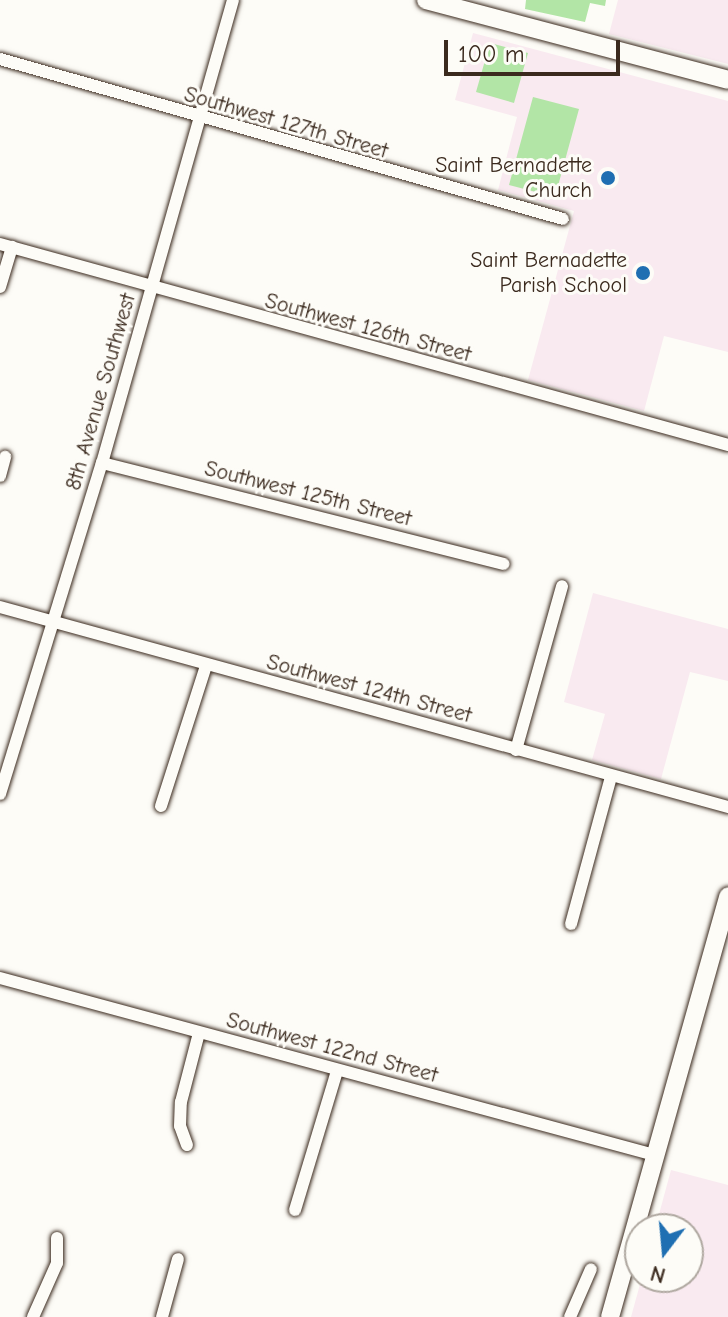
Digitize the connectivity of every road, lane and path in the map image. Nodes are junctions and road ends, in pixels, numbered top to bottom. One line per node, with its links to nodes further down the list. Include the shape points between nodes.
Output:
1 (233, 0): 5 (street, 8th Avenue Southwest)
2 (426, 0): 4 (main road)
3 (0, 59): 5 (street, Southwest 127th Street)
4 (728, 80)
5 (200, 120): 6 (street, Southwest 127th Street); 9 (street, 8th Avenue Southwest)
6 (563, 219)
7 (6, 246): 8 (street); 9 (street, Southwest 126th Street)
8 (0, 287)
9 (152, 290): 10 (street, Southwest 126th Street); 12 (street, 8th Avenue Southwest)
10 (728, 445)
11 (5, 457): 13 (street)
12 (102, 463): 14 (street, Southwest 125th Street); 17 (street, 8th Avenue Southwest)
13 (0, 476)
14 (504, 564)
15 (562, 586): 19 (street)
16 (0, 607): 17 (street, Southwest 124th Street)
17 (53, 622): 18 (street, Southwest 124th Street); 21 (street, 8th Avenue Southwest)
18 (206, 666): 19 (street, Southwest 124th Street); 22 (street)
19 (516, 750): 20 (street, Southwest 124th Street)
20 (611, 777): 23 (street, Southwest 124th Street); 25 (street)
21 (0, 794)
22 (161, 806)
23 (728, 807)
24 (728, 896): 30 (main road)
25 (571, 924)
26 (0, 978): 27 (street, Southwest 122nd Street)
27 (199, 1033): 28 (street, Southwest 122nd Street); 29 (street, via 179,1114)
28 (337, 1071): 30 (street, Southwest 122nd Street); 31 (street)
29 (187, 1145)
30 (654, 1155): 38 (main road)
31 (295, 1210)
32 (57, 1238): 35 (street, via 57,1263)
33 (178, 1259): 36 (street)
34 (591, 1269): 37 (street)
35 (33, 1317)
36 (162, 1317)
37 (570, 1317)
38 (610, 1317)

